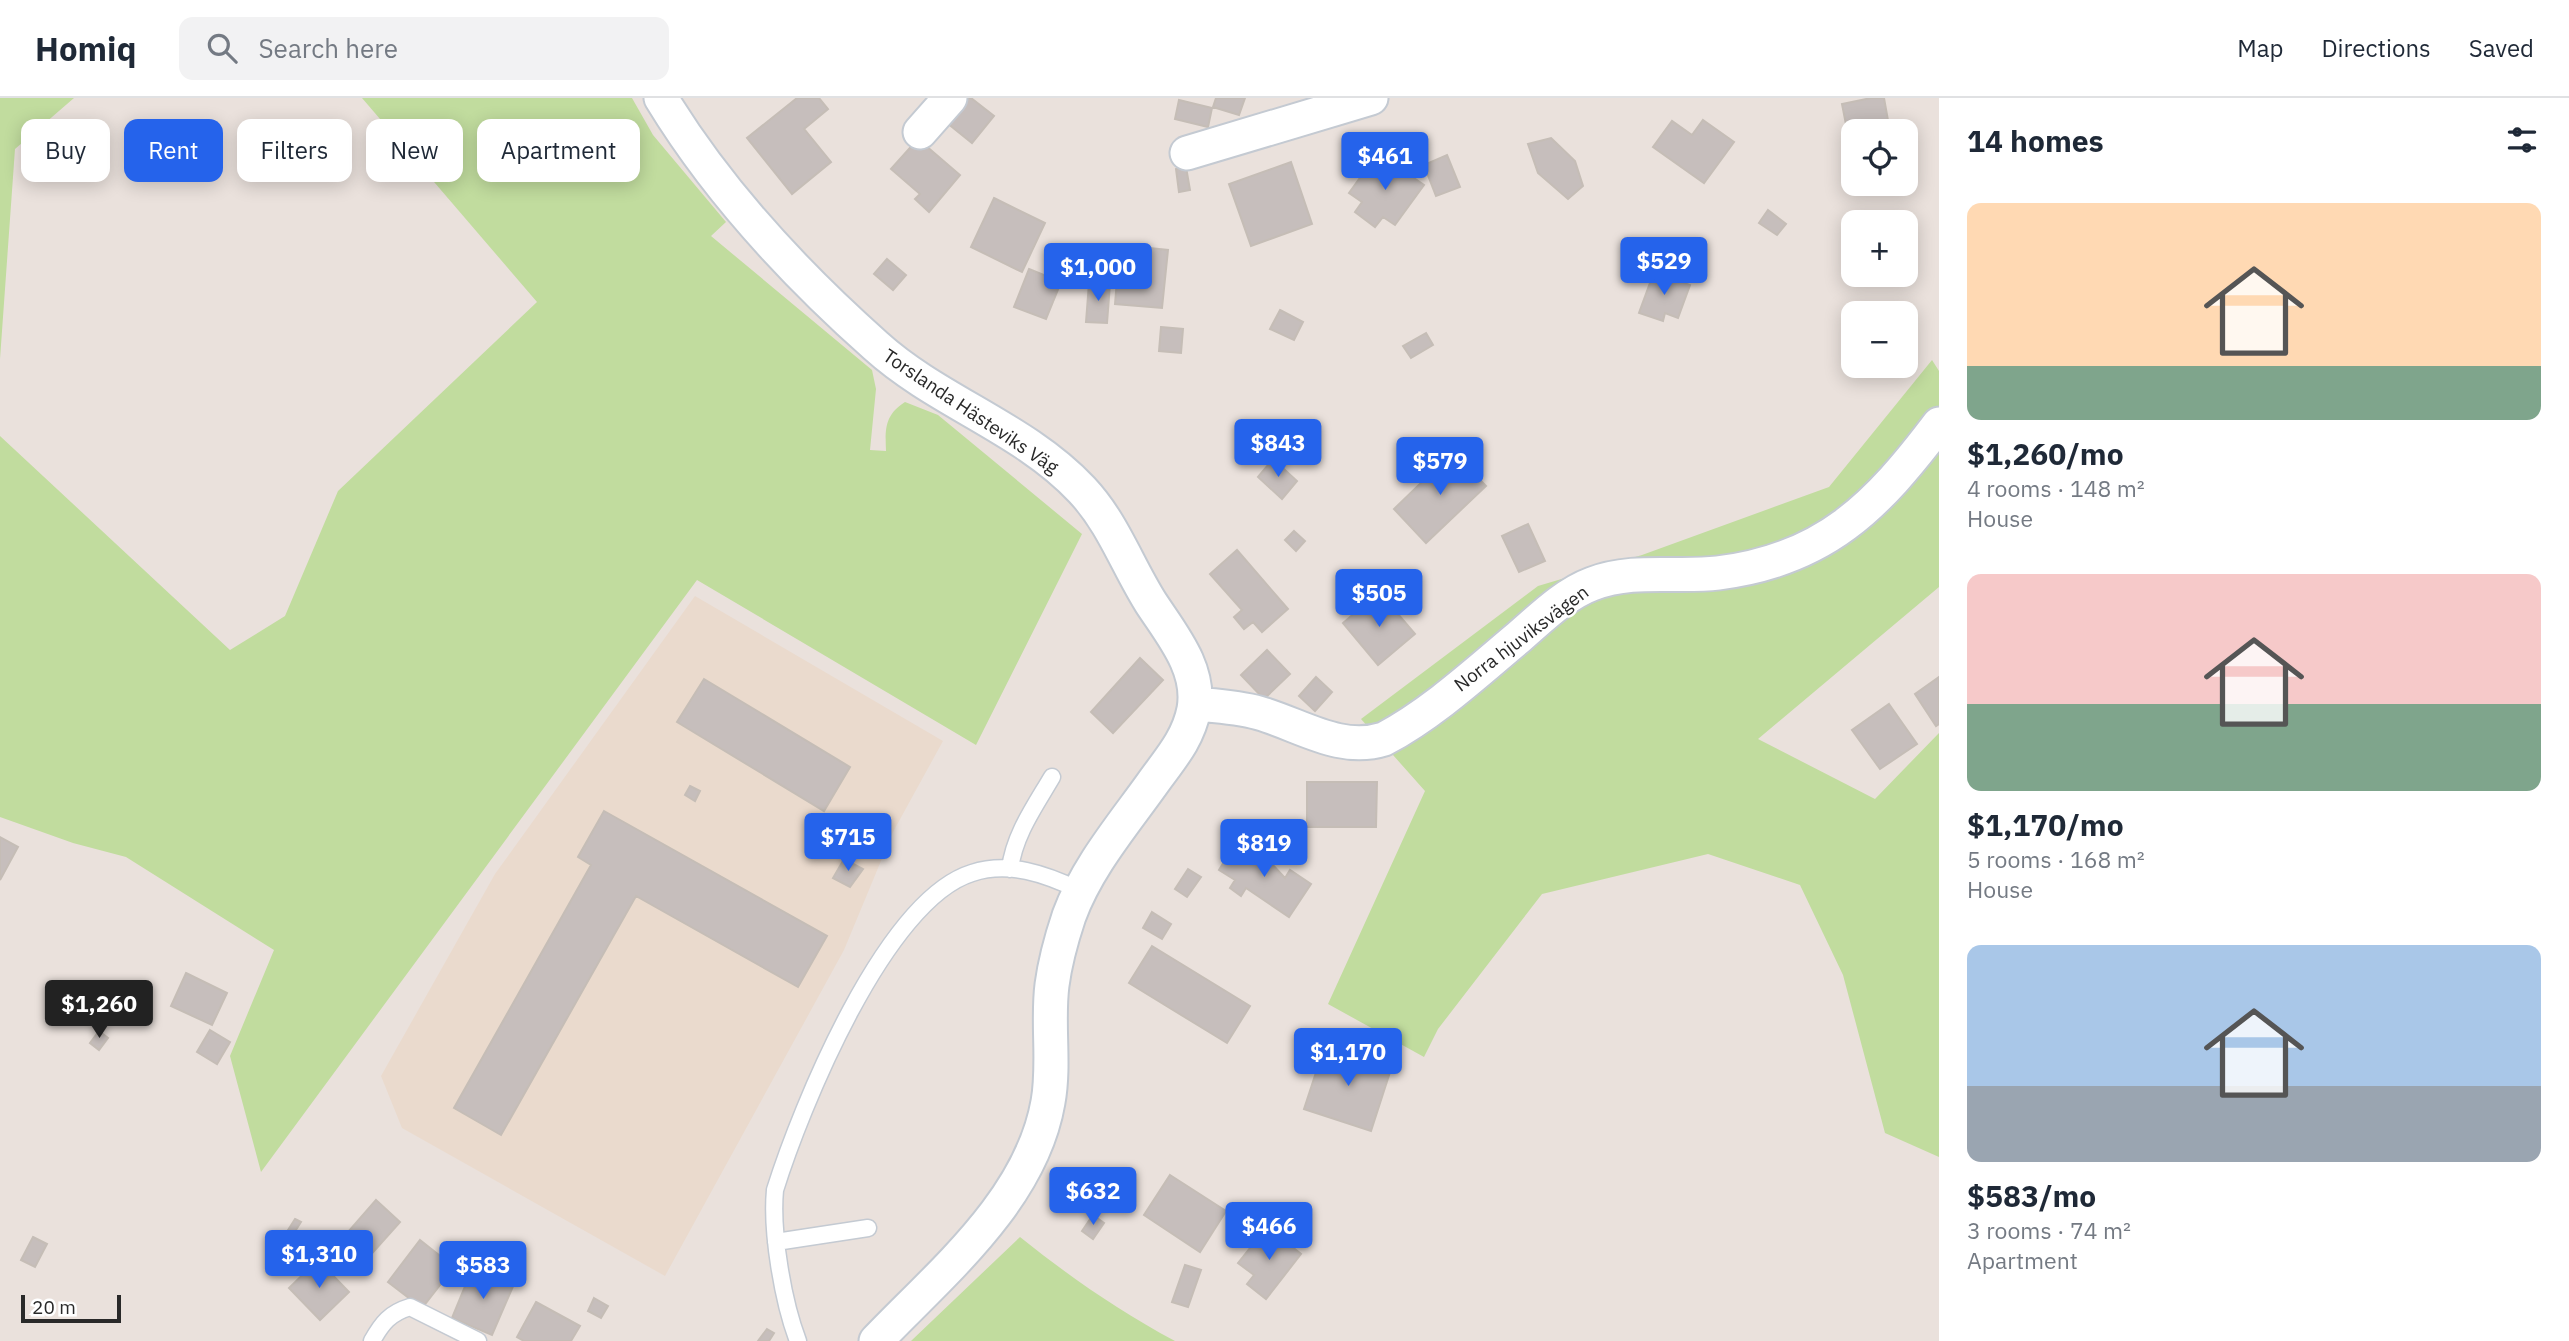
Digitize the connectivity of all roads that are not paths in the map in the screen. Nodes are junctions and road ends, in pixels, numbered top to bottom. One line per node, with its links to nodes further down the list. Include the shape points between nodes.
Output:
1 (661, 98): 7 (street, Torslanda Hästeviks Väg, via 693,149 812,287 880,350 1052,462 1099,509 1188,663)
2 (950, 98): 4 (street)
3 (1371, 98): 5 (street)
4 (920, 132)
5 (1187, 153)
6 (1939, 424): 7 (street, Norra hjuviksvägen, via 1867,509 1807,551 1717,573 1650,573 1593,583 1553,608 1384,739 1347,744 1259,713)
7 (1195, 704): 10 (street, Torslanda Hästeviks Väg, via 1183,743)
8 (1052, 777): 9 (lane, via 1022,827)
9 (1010, 869): 10 (lane, via 1026,870); 12 (lane, via 972,872 948,883 919,909 880,962 833,1046 784,1161 775,1190)
10 (1079, 890): 16 (street, Torslanda Hästeviks Väg, via 1052,985 1048,1101 1027,1163 1009,1195 976,1235)
11 (868, 1228): 12 (lane)
12 (776, 1242): 15 (lane)
13 (372, 1341): 14 (lane, via 395,1311 410,1307)
14 (478, 1341)
15 (798, 1341)
16 (876, 1341)

